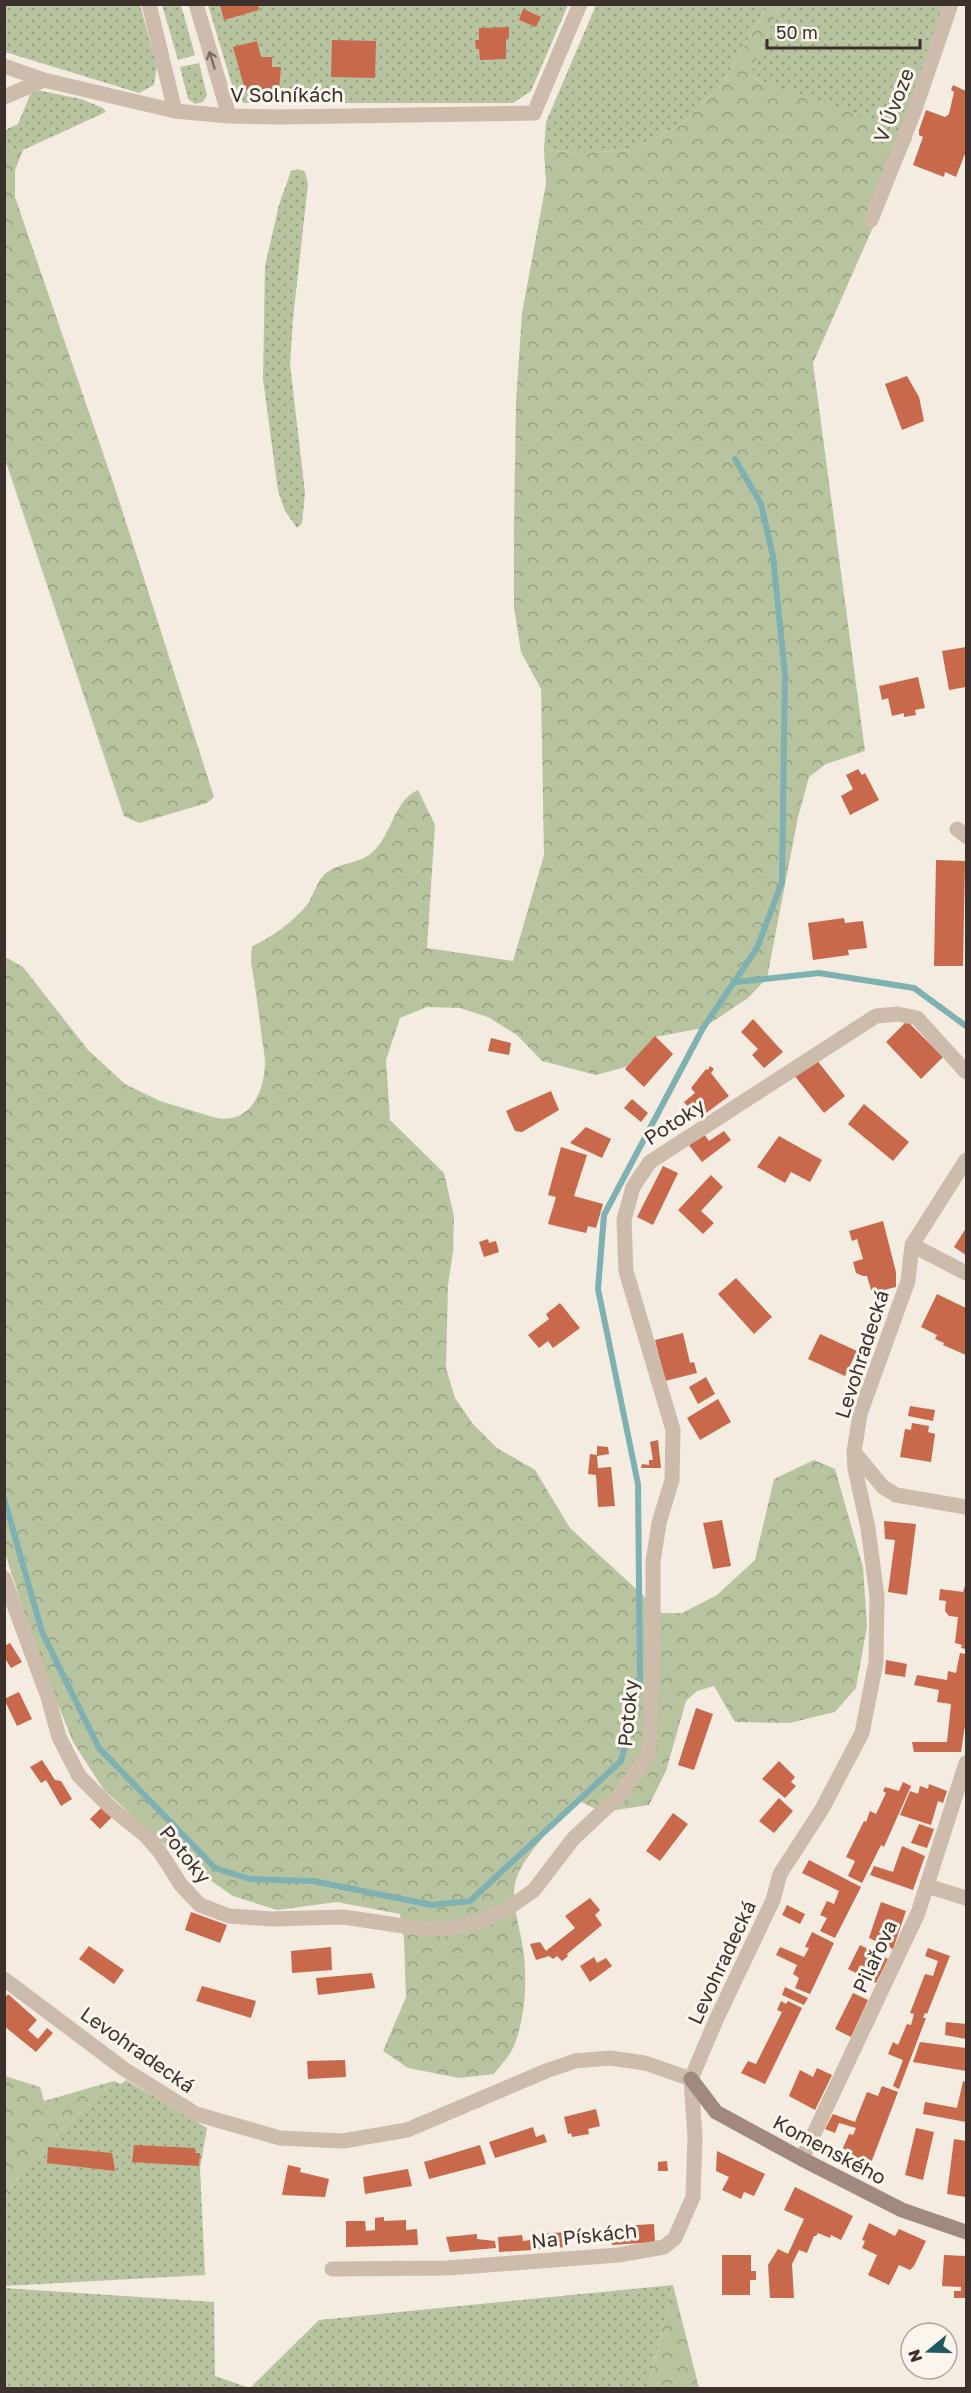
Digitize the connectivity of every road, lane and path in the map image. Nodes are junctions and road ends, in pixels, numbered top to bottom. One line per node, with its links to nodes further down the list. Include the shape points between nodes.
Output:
1 (149, 4): 8 (street)
2 (196, 4): 9 (street, one-way to 2)
3 (580, 4): 9 (street, V Solníkách, via 534,113)
4 (951, 4): 10 (street, V Úvoze)
5 (4, 66): 6 (street, V Solníkách)
6 (44, 80): 7 (street); 8 (street, V Solníkách)
7 (4, 97)
8 (176, 111): 9 (street, V Solníkách)
9 (229, 116)
10 (871, 220)
11 (966, 1072): 17 (street, Potoky, via 917,1018 898,1014 876,1016 650,1162 633,1187 624,1220 626,1271 673,1430 672,1480 653,1562 649,1751 624,1792 573,1839 534,1890 506,1910 447,1929 343,1917 229,1916 200,1905 146,1836 79,1776 59,1737)
12 (966, 1160): 13 (street, Levohradecká)
13 (912, 1245): 14 (street); 15 (street, Levohradecká, via 908,1281 860,1414)
14 (966, 1273)
15 (854, 1452): 16 (street, via 883,1487 896,1495); 22 (street, Levohradecká, via 877,1597 876,1662 862,1733 822,1809 780,1874 773,1900)
16 (966, 1507)
17 (4, 1578)
18 (966, 1763): 19 (street, Pilařova)
19 (927, 1886): 20 (street); 23 (street, Pilařova, via 918,1913)
20 (966, 1898)
21 (4, 1979): 22 (street, Levohradecká, via 124,2069 196,2114 280,2138 343,2141 407,2130 575,2061 610,2058 645,2063)
22 (691, 2079): 23 (street, Komenského, via 716,2112); 25 (street, Na Pískách, via 695,2137 693,2197 675,2238 664,2247 618,2255 447,2268)
23 (802, 2159): 24 (street, Komenského, via 902,2210)
24 (966, 2232)
25 (332, 2269)

